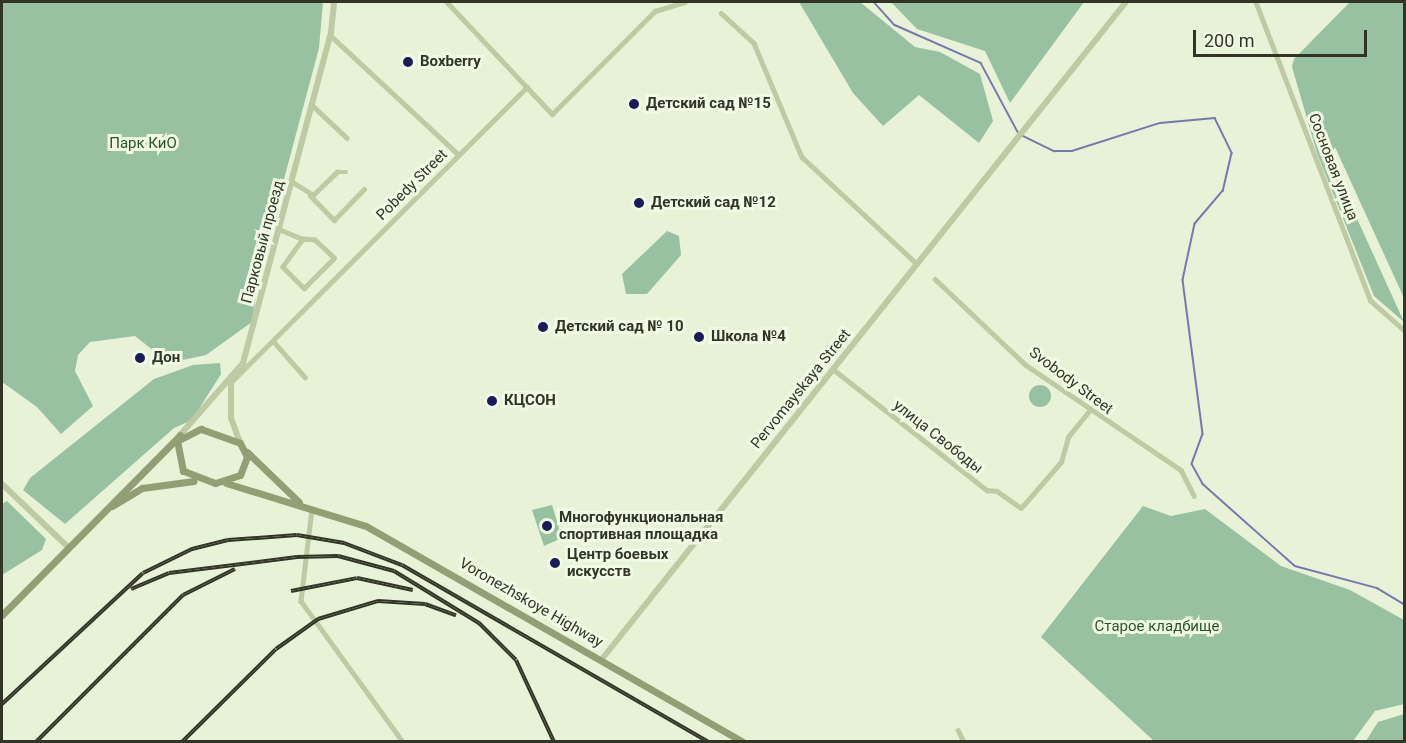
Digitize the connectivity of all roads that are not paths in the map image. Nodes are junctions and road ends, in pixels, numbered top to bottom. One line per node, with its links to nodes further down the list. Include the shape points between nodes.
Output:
1 (334, 2): 7 (street, Парковый проезд)
2 (447, 2): 8 (street)
3 (685, 2): 8 (street, via 655,12 552,114)
4 (1126, 2): 18 (street, Pervomayskaya Street)
5 (1256, 2): 20 (street, Сосновая улица, via 1371,301)
6 (721, 14): 18 (street, via 754,43 802,157)
7 (330, 35): 9 (street, Парковый проезд); 11 (street)
8 (527, 87): 11 (street, Pobedy Street)
9 (312, 105): 10 (street); 13 (street, Парковый проезд)
10 (347, 138)
11 (459, 155): 21 (street, Pobedy Street)
12 (346, 172): 15 (street, via 337,172)
13 (291, 181): 15 (street); 16 (street, Парковый проезд)
14 (364, 189): 15 (street, via 334,220)
15 (310, 195)
16 (279, 229): 17 (street); 24 (street, Парковый проезд, via 243,363)
17 (303, 239): 17 (street, via 283,267 304,288 334,258 315,240)
18 (917, 264): 22 (street, Pervomayskaya Street)
19 (935, 279): 25 (street, Svobody Street, via 1026,365)
20 (1404, 330)
21 (274, 342): 23 (street); 24 (street, Pobedy Street)
22 (833, 369): 25 (street, улица Свободы, via 987,490 997,491 1021,508 1061,462 1068,437); 37 (street, Pervomayskaya Street)
23 (305, 377)
24 (231, 382): 26 (street, Парковый проезд); 27 (street, Парковый проезд, via 231,418)
25 (1089, 411): 31 (street, Svobody Street, via 1181,470)
26 (180, 435): 27 (main road, via 215,430); 28 (main road, via 176,446 180,466); 34 (main road)
27 (243, 447): 29 (main road, via 244,472); 32 (main road)
28 (199, 481): 29 (main road); 34 (main road, via 142,488)
29 (226, 483): 32 (main road, Voronezhskoye Highway)
30 (2, 484): 35 (street)
31 (1194, 496)
32 (299, 502): 33 (main road, Voronezhskoye Highway)
33 (312, 507): 37 (main road, Voronezhskoye Highway, via 380,533); 39 (street, via 300,570 301,601)
34 (97, 515): 35 (main road)
35 (68, 548): 36 (main road)
36 (2, 615)
37 (602, 659): 40 (main road, Voronezhskoye Highway)
38 (958, 730): 41 (street)
39 (403, 741)
40 (743, 741)
41 (964, 741)

